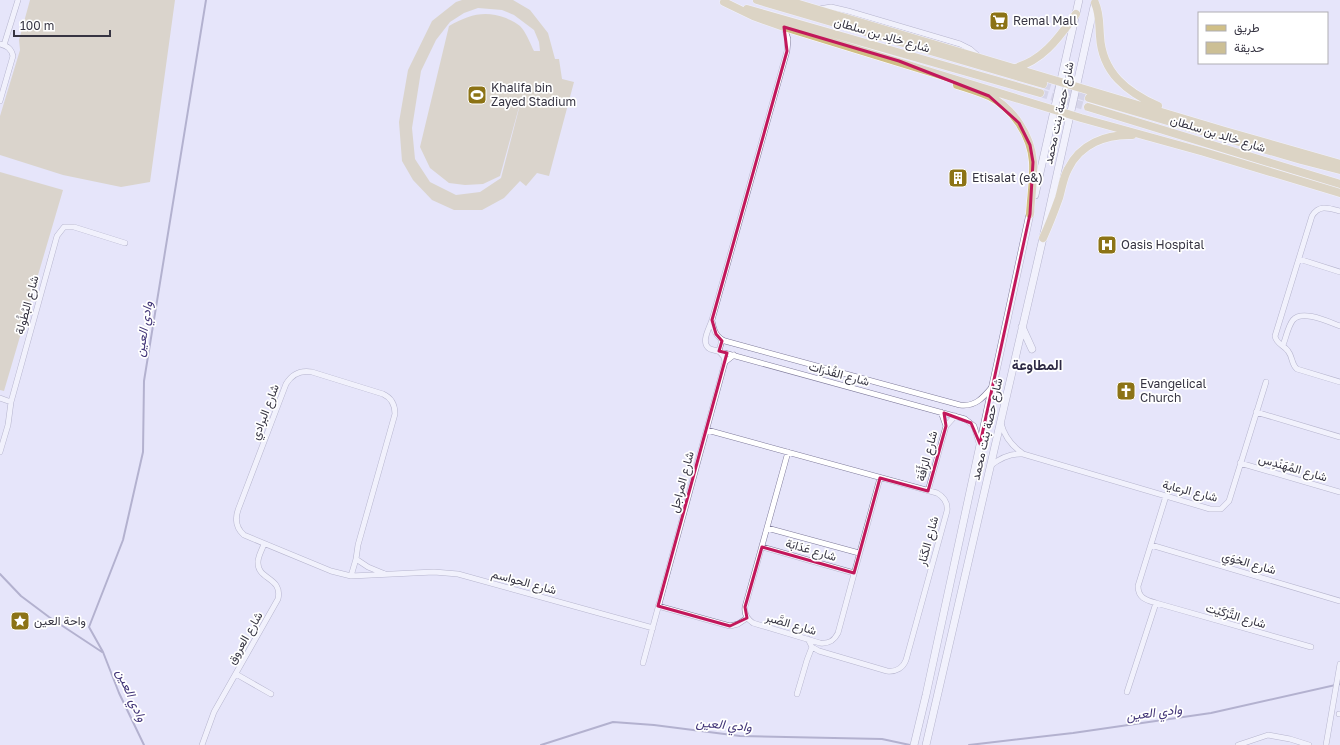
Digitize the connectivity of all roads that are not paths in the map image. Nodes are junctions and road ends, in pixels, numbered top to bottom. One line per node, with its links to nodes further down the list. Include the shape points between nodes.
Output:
1 (18, 0): 9 (street)
2 (757, 0): 6 (main road, شارع خالِد بن سلطان)
3 (1079, 0): 7 (main road, شارع حصة بنت محمد)
4 (721, 1): 8 (main road); 15 (main road, شارع خالِد بن سلطان)
5 (1095, 1): 14 (main road, شارع حصة بنت محمد); 19 (main road, via 1099,15 1101,44 1112,72 1132,92)
6 (768, 3): 11 (main road, via 787,1); 13 (main road, شارع خالِد بن سلطان)
7 (1076, 14): 11 (main road, via 1042,54 1030,63); 12 (main road, شارع حصة بنت محمد)
8 (784, 27): 10 (main road); 31 (street, via 788,39 787,51)
9 (2, 44): 16 (street, via 9,47 13,56)
10 (899, 61): 17 (main road); 26 (main road, via 989,96 1014,117 1025,134 1032,154)
11 (1015, 68): 12 (main road)
12 (1060, 82): 14 (main road); 17 (main road, شارع حصة بنت محمد)
13 (1043, 84)
14 (1076, 87): 18 (main road, شارع حصة بنت محمد); 19 (main road)
15 (1040, 93)
16 (0, 101)
17 (1054, 110): 18 (main road); 26 (main road, شارع حصة بنت محمد)
18 (1070, 114): 20 (main road); 27 (main road, شارع حصة بنت محمد)
19 (1176, 116): 21 (main road)
20 (1145, 136): 24 (main road); 27 (main road, via 1117,135 1104,138 1080,151 1065,175)
21 (1340, 164)
22 (1340, 170): 23 (main road, شارع خالِد بن سلطان, via 1089,102)
23 (1340, 184)
24 (1340, 193)
25 (1340, 211): 29 (street, via 1326,207 1314,213)
26 (1030, 214): 44 (main road, شارع حصة بنت محمد)
27 (1043, 238): 33 (main road, شارع حصة بنت محمد)
28 (125, 243): 47 (street, شارع البُطُولة, via 74,227 64,227 60,231)
29 (1299, 259): 30 (street); 37 (street, via 1275,336)
30 (1340, 272)
31 (712, 320): 34 (street); 35 (street)
32 (1340, 326): 37 (street, via 1306,315 1299,316 1292,322)
33 (1022, 327): 38 (main road); 52 (main road, شارع حصة بنت محمد)
34 (717, 336): 35 (street); 36 (street, شارع القُدْرَات)
35 (706, 339): 39 (street, شارع القُدْرَات, via 707,347)
36 (722, 340): 39 (street); 45 (street, شارع القُدْرَات)
37 (1282, 346): 43 (street, via 1290,354 1294,366 1301,371)
38 (1032, 349)
39 (719, 351): 40 (street, شارع القُدْرَات); 41 (street)
40 (734, 355): 41 (street); 48 (street, شارع القُدْرَات)
41 (725, 362): 54 (street, شارع المراجل)
42 (1266, 382): 50 (street, شارع الرعاية)
43 (1340, 382)
44 (992, 386): 45 (street, شارع القُدْرَات, via 979,401 968,406); 56 (main road, شارع حصة بنت محمد)
45 (922, 395): 48 (street)
46 (0, 398): 47 (street)
47 (11, 402): 57 (street, شارع البُطُولة, via 8,425)
48 (918, 406): 49 (street, شارع القُدْرَات)
49 (941, 412): 51 (street, شارع القُدْرَات); 53 (street, شارع الرَأَفَة)
50 (1256, 412): 55 (street); 60 (street, شارع الرعاية)
51 (955, 416): 53 (street, شارع الرَأَفَة); 56 (street, شارع القُدْرَات, via 971,423)
52 (1001, 419): 59 (street, شارع الرعاية, via 1007,439); 61 (main road, شارع حصة بنت محمد)
53 (946, 426): 63 (street, شارع الرَأَفَة)
54 (707, 430): 58 (street, شارع الكَنَار); 77 (street, شارع المراجل)
55 (1340, 437)
56 (980, 444): 91 (main road, شارع حصة بنت محمد)
57 (0, 452)
58 (788, 452): 62 (street, شارع الكَنَار); 66 (street, شارع الصَّبر)
59 (1023, 454): 61 (street, شارع الرعاية, via 1008,455); 65 (street, شارع الرعاية)
60 (1240, 463): 64 (street, شارع المُهَنْدِس); 65 (street, شارع الرعاية, via 1229,501 1221,508 1213,510)
61 (989, 467): 92 (main road, شارع حصة بنت محمد)
62 (880, 478): 63 (street, شارع الكَنَار); 70 (street, شارع الصَّبر)
63 (928, 491): 81 (street, شارع الكَنَار, via 942,496 946,501 947,511 903,666 894,671 887,671)
64 (1340, 492)
65 (1166, 496): 68 (street, شارع التَّرْكَيْت)
66 (767, 528): 69 (street, شارع الصَّبر); 70 (street, شارع عَدَابَة)
67 (264, 544): 71 (street, شارع البرادي, via 241,532 236,522 237,514 286,384 295,374 307,371 384,394 394,407 395,414); 74 (street, شارع البرادي, via 331,571); 85 (street, شارع العروق, via 258,561 259,568 262,574 276,585 279,591 278,599)
68 (1151, 545): 75 (street, شارع الخوَي); 76 (street, شارع التَّرْكَيْت, via 1138,589 1144,599)
69 (762, 547): 72 (street, شارع عَدَابَة); 78 (street, شارع الصَّبر, via 745,607)
70 (859, 553): 72 (street, شارع الصَّبر)
71 (356, 559): 73 (street); 74 (street, شارع البرادي)
72 (854, 573): 80 (street, شارع الصَّبر, via 835,638 824,643)
73 (388, 575): 74 (street, شارع البرادي); 79 (street, شارع الحواسم, via 434,572 458,574)
74 (351, 576)
75 (1340, 601)
76 (1156, 603): 82 (street, شارع التَّرْكَيْت); 86 (street)
77 (658, 606): 78 (street, via 730,626); 79 (street, شارع المراجل)
78 (747, 618): 80 (street, شارع الصَّبر, via 753,623)
79 (652, 628): 83 (street, شارع المراجل)
80 (808, 639): 81 (street)
81 (812, 647): 88 (street)
82 (1311, 647)
83 (643, 663)
84 (1340, 664): 95 (street)
85 (236, 674): 87 (street); 90 (street, شارع العروق, via 214,712)
86 (1128, 692)
87 (270, 694)
88 (797, 694)
89 (1289, 742): 93 (street, via 1268,735); 94 (street)
90 (202, 745)
91 (914, 745)
92 (926, 745)
93 (1238, 745)
94 (1308, 745)
95 (1326, 745)

